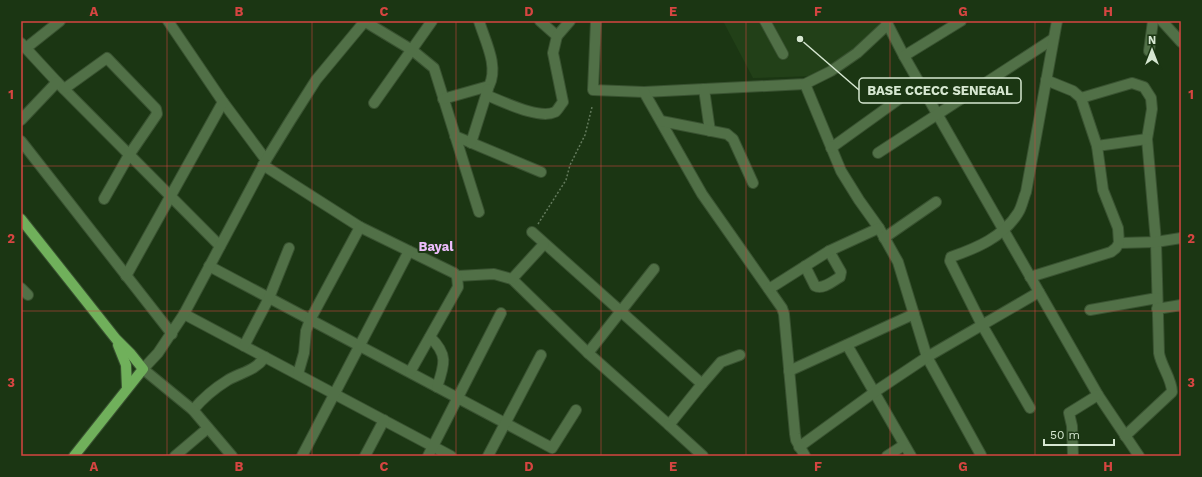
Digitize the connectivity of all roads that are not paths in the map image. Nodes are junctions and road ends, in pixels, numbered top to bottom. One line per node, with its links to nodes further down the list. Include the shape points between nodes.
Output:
1 (60, 21): 18 (street)
2 (168, 21): 32 (street)
3 (364, 21): 19 (street); 46 (street, via 316,80)
4 (432, 21): 19 (street)
5 (479, 21): 28 (street, via 492,64 493,78)
6 (540, 21): 15 (street)
7 (570, 21): 15 (street)
8 (596, 21): 29 (street, via 593,90)
9 (765, 21): 21 (street)
10 (961, 21): 22 (street)
11 (1057, 21): 16 (street)
12 (1153, 21): 20 (street)
13 (1162, 21): 17 (street)
14 (886, 23): 22 (street); 24 (street, via 857,53 831,71)
15 (557, 36): 28 (street, via 553,53 562,102 556,111 546,114 532,112)
16 (1053, 39): 23 (street); 34 (street)
17 (1181, 42)
18 (24, 46): 26 (street)
19 (412, 50): 31 (street, via 434,68); 33 (street)
20 (1149, 51)
21 (783, 54)
22 (904, 56): 25 (street)
23 (1046, 80): 30 (street, via 1073,91); 56 (street, via 1026,192 1018,212)
24 (805, 84): 27 (street); 43 (street)
25 (920, 84): 34 (street); 43 (street)
26 (60, 86): 35 (street); 45 (street); 45 (street, via 103,59 110,60 157,111)
27 (704, 89): 29 (street); 37 (street)
28 (488, 91): 31 (street); 41 (street)
29 (644, 92): 36 (street)
30 (1081, 98): 39 (street, via 1132,83 1144,87 1151,98 1152,109); 42 (street)
31 (443, 99): 38 (street)
32 (223, 102): 46 (street); 49 (street)
33 (374, 103)
34 (937, 115): 44 (street); 56 (street)
35 (21, 120)
36 (661, 121): 37 (street); 74 (street, via 702,194)
37 (710, 131): 48 (street, via 727,134 733,139)
38 (454, 136): 41 (street); 52 (street)
39 (1147, 139): 42 (street); 60 (street)
40 (21, 141): 70 (street)
41 (471, 143): 47 (street)
42 (1097, 146): 61 (street, via 1103,190 1118,228)
43 (831, 148): 55 (street, via 849,184)
44 (878, 153)
45 (129, 155): 49 (street); 50 (street)
46 (264, 163): 54 (street); 63 (street)
47 (541, 172)
48 (753, 183)
49 (170, 196): 63 (street); 70 (street)
50 (104, 199)
51 (936, 202): 58 (street)
52 (479, 212)
53 (21, 219): 89 (main road)
54 (360, 227): 65 (street); 85 (street)
55 (879, 228): 58 (street); 66 (street)
56 (1004, 231): 72 (street); 86 (street, via 973,249 951,257 950,261)
57 (532, 232): 62 (street)
58 (884, 238): 84 (street, via 898,262)
59 (1181, 238): 60 (street)
60 (1156, 242): 61 (street); 77 (street)
61 (1119, 243): 72 (street, via 1111,252)
62 (544, 244): 73 (street); 81 (street)
63 (220, 246): 67 (street)
64 (289, 248): 76 (street)
65 (409, 251): 71 (street); 92 (street)
66 (829, 251): 68 (street); 68 (street, via 841,272 840,277 817,287)
67 (209, 266): 76 (street); 83 (street)
68 (805, 266): 74 (street)
69 (654, 269): 81 (street)
70 (126, 276): 87 (street)
71 (457, 276): 73 (street, via 494,274); 88 (street, via 458,286)
72 (1030, 277): 75 (street)
73 (512, 279): 93 (street)
74 (769, 289): 99 (street, via 784,314)
75 (1039, 292): 86 (street); 107 (street)
76 (269, 298): 85 (street); 91 (street)
77 (1157, 298): 79 (street); 80 (street)
78 (1181, 305): 79 (street)
79 (1157, 309): 116 (street, via 1160,361 1172,386 1172,392)
80 (1090, 310)
81 (620, 312): 93 (street); 102 (street)
82 (501, 313): 108 (street)
83 (184, 314): 87 (street); 91 (street)
84 (914, 314): 90 (street); 97 (street)
85 (310, 320): 92 (street); 101 (street)
86 (982, 325): 97 (street); 109 (street)
87 (172, 334): 98 (street)
88 (430, 337): 100 (street); 103 (street, via 440,347 444,356)
89 (116, 339): 98 (main road); 104 (main road, via 126,366)
90 (848, 345): 99 (street); 105 (street)
91 (244, 346): 96 (street)
92 (359, 346): 100 (street); 106 (street)
93 (588, 353): 114 (street)
94 (541, 355): 113 (street)
95 (740, 355): 102 (street, via 721,362)
96 (265, 357): 101 (street); 110 (street, via 259,365 229,379 203,398)
97 (927, 357): 105 (street); 121 (street)
98 (143, 369): 104 (main road); 110 (street)
99 (788, 371): 119 (street, via 795,437)
100 (410, 372): 103 (street)
101 (298, 374): 106 (street)
102 (702, 384): 114 (street)
103 (437, 386): 108 (street)
104 (127, 388): 122 (main road)
105 (876, 391): 117 (street); 119 (street)
106 (334, 394): 112 (street); 125 (street)
107 (1098, 395): 116 (street); 134 (street, via 1069,413)
108 (458, 398): 113 (street); 118 (street)
109 (1030, 408)
110 (193, 410): 115 (street)
111 (576, 410): 120 (street)
112 (384, 420): 118 (street); 126 (street)
113 (506, 423): 120 (street); 129 (street)
114 (669, 425): 130 (street)
115 (208, 428): 123 (street); 124 (street)
116 (1125, 436): 135 (street)
117 (904, 445): 132 (street); 133 (street)
118 (433, 446): 127 (street); 128 (street)
119 (800, 447): 131 (street)
120 (550, 452)
121 (981, 455)
122 (74, 456)
123 (175, 456)
124 (232, 456)
125 (302, 456)
126 (366, 456)
127 (428, 456)
128 (452, 456)
129 (488, 456)
130 (703, 456)
131 (805, 456)
132 (887, 456)
133 (911, 456)
134 (1073, 456)
135 (1138, 456)

